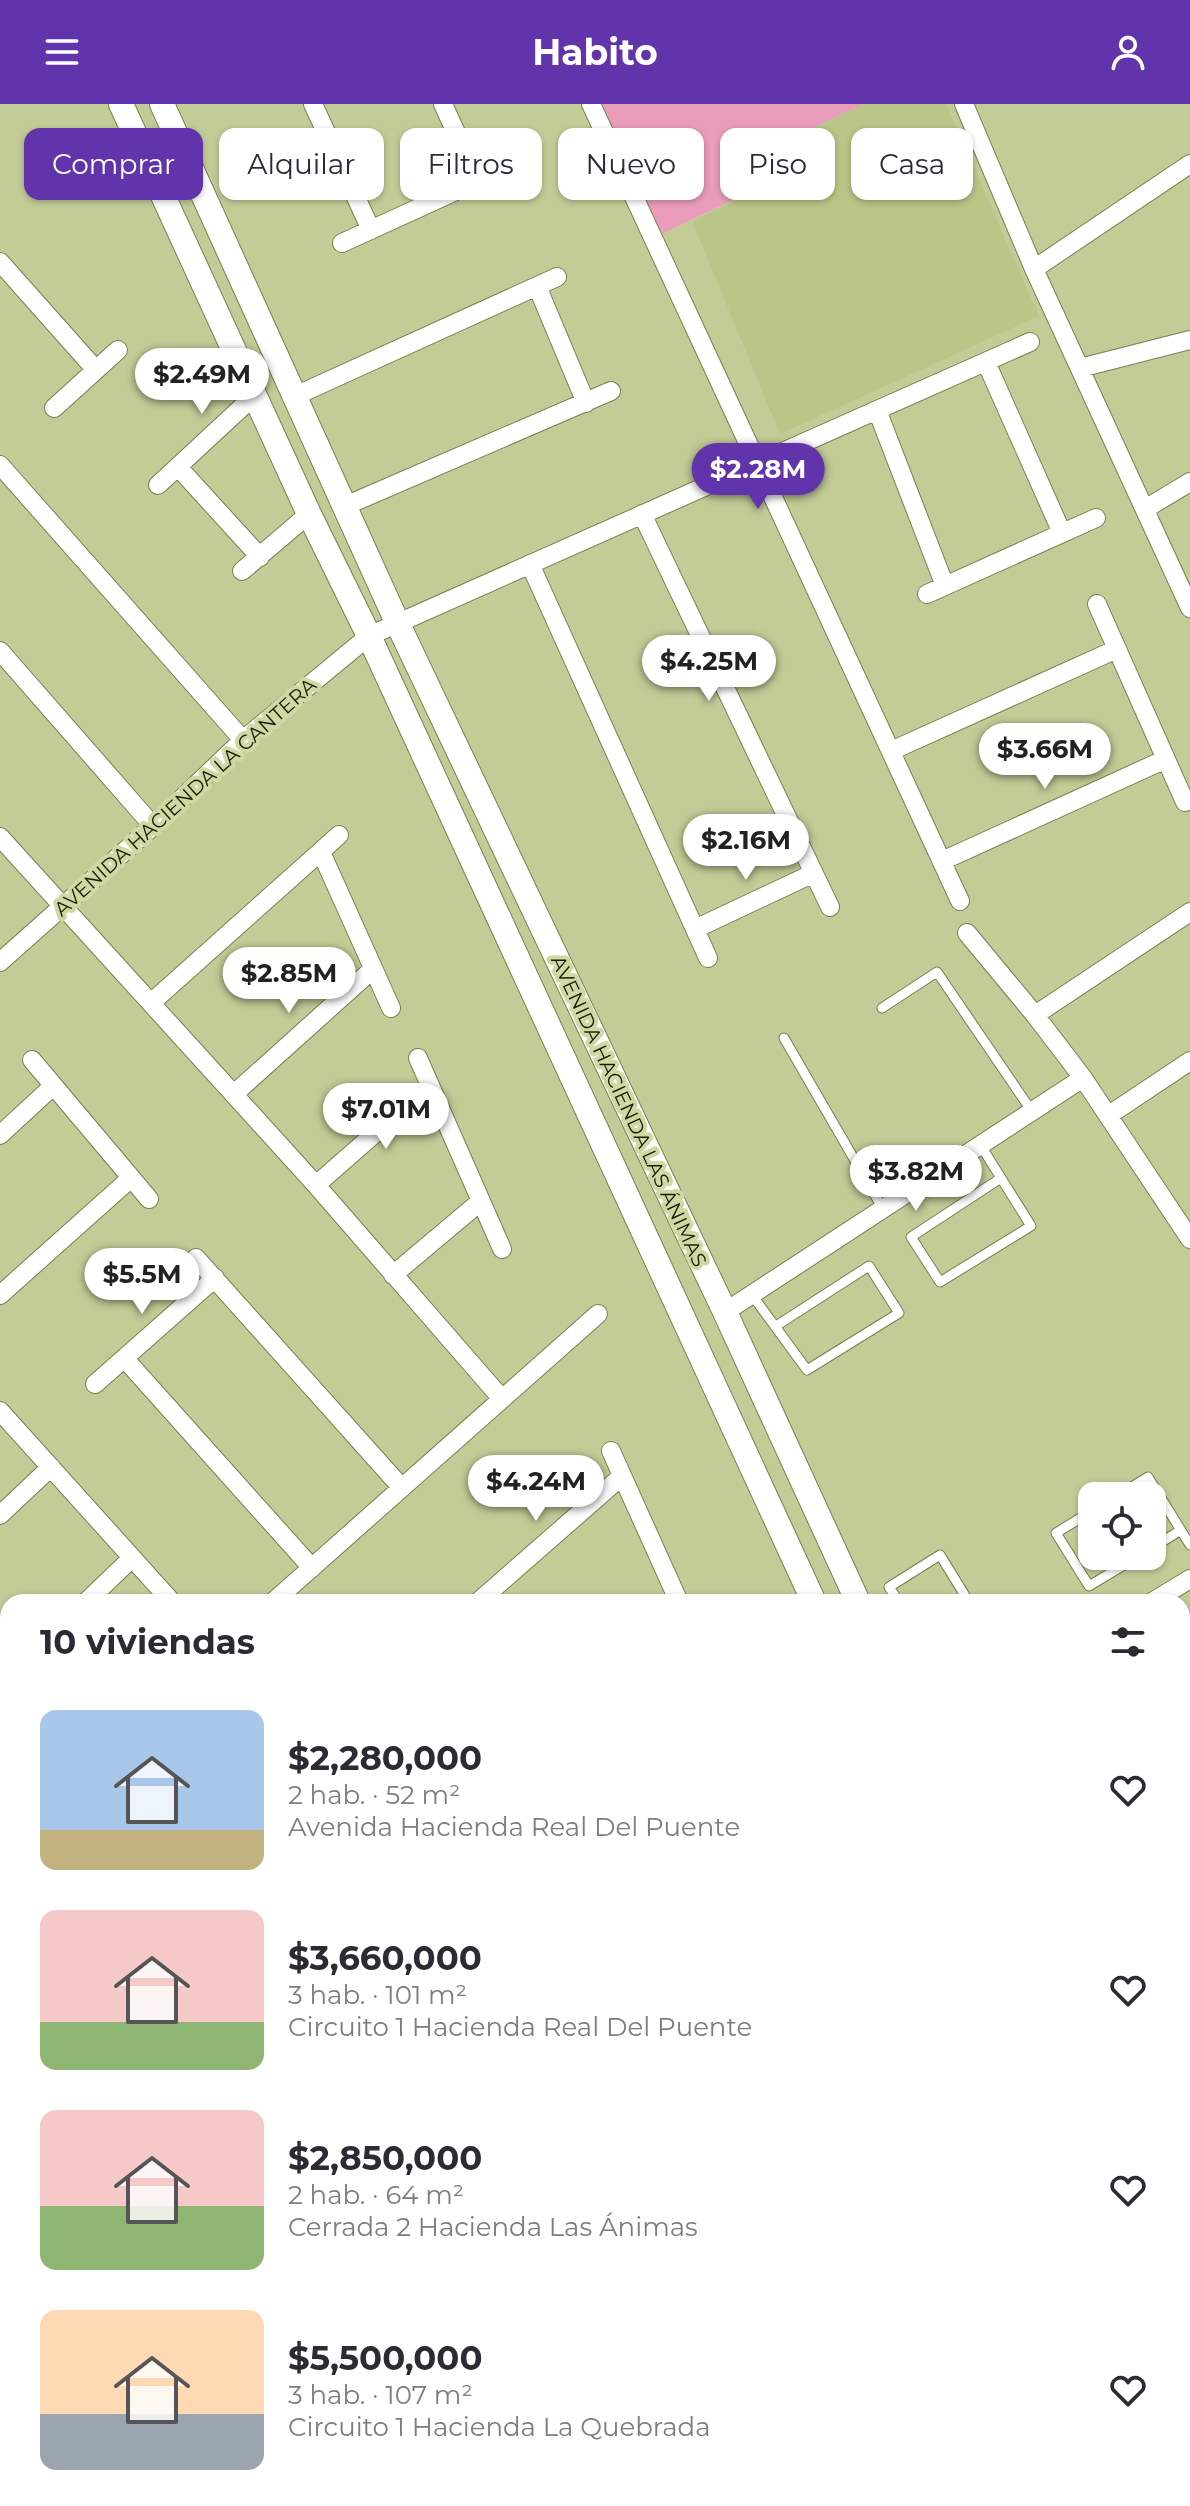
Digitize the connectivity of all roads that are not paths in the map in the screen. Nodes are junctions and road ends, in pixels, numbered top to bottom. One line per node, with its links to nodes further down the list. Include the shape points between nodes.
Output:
1 (121, 104): 23 (street, AVENIDA HACIENDA LAS ÁNIMAS)
2 (162, 104): 24 (street, AVENIDA HACIENDA LAS ÁNIMAS)
3 (313, 104): 10 (street)
4 (443, 104): 7 (street)
5 (591, 104): 28 (street)
6 (964, 104): 13 (street)
7 (454, 128)
8 (1190, 164): 13 (street)
9 (437, 200): 10 (street)
10 (371, 230): 11 (street)
11 (342, 243)
12 (0, 262): 21 (street)
13 (1034, 269): 20 (street)
14 (557, 277): 15 (street)
15 (537, 286): 24 (street); 25 (street)
16 (1190, 340): 20 (street)
17 (1030, 342): 19 (street, AVENIDA HACIENDA LA CANTERA)
18 (118, 350): 21 (street)
19 (986, 362): 27 (street, AVENIDA HACIENDA LA CANTERA); 38 (street)
20 (1080, 368): 34 (street)
21 (96, 370): 26 (street)
22 (611, 391): 25 (street)
23 (255, 395): 30 (street); 35 (street, AVENIDA HACIENDA LAS ÁNIMAS)
24 (295, 396): 33 (street, AVENIDA HACIENDA LAS ÁNIMAS)
25 (586, 403): 33 (street)
26 (54, 408)
27 (877, 410): 28 (street, AVENIDA HACIENDA LA CANTERA); 42 (street)
28 (759, 462): 36 (street, AVENIDA HACIENDA LA CANTERA); 51 (street)
29 (0, 465): 50 (street)
30 (178, 467): 32 (street); 39 (street)
31 (1190, 482): 34 (street)
32 (158, 485)
33 (345, 506): 46 (street, AVENIDA HACIENDA LAS ÁNIMAS)
34 (1145, 509): 45 (street)
35 (309, 514): 39 (street); 47 (street, AVENIDA HACIENDA LAS ÁNIMAS)
36 (642, 514): 40 (street, AVENIDA HACIENDA LA CANTERA); 59 (street)
37 (1096, 518): 38 (street)
38 (1062, 533): 42 (street)
39 (260, 557): 41 (street)
40 (530, 564): 46 (street, AVENIDA HACIENDA LA CANTERA); 64 (street)
41 (242, 571)
42 (945, 586): 43 (street)
43 (927, 594)
44 (1097, 604): 48 (street)
45 (1190, 608)
46 (397, 622): 47 (street, AVENIDA HACIENDA LA CANTERA); 98 (street, AVENIDA HACIENDA LAS ÁNIMAS)
47 (369, 636): 50 (street, AVENIDA HACIENDA LA CANTERA); 126 (street, AVENIDA HACIENDA LAS ÁNIMAS)
48 (1117, 649): 51 (street); 52 (street)
49 (0, 651): 54 (street)
50 (243, 740): 54 (street, AVENIDA HACIENDA LA CANTERA)
51 (891, 751): 58 (street)
52 (1166, 759): 53 (street); 58 (street)
53 (1185, 802)
54 (153, 826): 61 (street, AVENIDA HACIENDA LA CANTERA)
55 (339, 835): 57 (street)
56 (0, 837): 61 (street)
57 (321, 852): 68 (street); 69 (street)
58 (942, 861): 60 (street)
59 (814, 873): 62 (street); 64 (street)
60 (960, 901)
61 (63, 907): 67 (street, AVENIDA HACIENDA LA CANTERA); 69 (street)
62 (830, 907)
63 (1190, 912): 72 (street)
64 (695, 929): 66 (street)
65 (967, 933): 72 (street)
66 (708, 958)
67 (0, 962)
68 (373, 969): 70 (street); 80 (street)
69 (152, 1002): 80 (street)
70 (391, 1008)
71 (882, 1008): 81 (lane, via 937,972)
72 (1035, 1015): 77 (street)
73 (784, 1038): 90 (lane)
74 (418, 1058): 79 (street)
75 (32, 1060): 78 (street)
76 (1190, 1061): 82 (street)
77 (1083, 1078): 81 (street); 82 (street)
78 (53, 1086): 83 (street); 85 (street)
79 (429, 1086): 87 (street); 89 (street)
80 (234, 1094): 87 (street)
81 (1033, 1113): 84 (street)
82 (1109, 1115): 91 (street)
83 (0, 1135)
84 (981, 1146): 86 (lane); 90 (street)
85 (131, 1178): 88 (street); 96 (street)
86 (1001, 1178): 86 (lane, via 1031,1226 940,1282 911,1237)
87 (316, 1185): 94 (street)
88 (149, 1199)
89 (481, 1201): 92 (street); 94 (street)
90 (883, 1209): 97 (street)
91 (1190, 1239)
92 (502, 1249)
93 (196, 1258): 95 (street)
94 (393, 1275): 103 (street)
95 (215, 1278): 101 (street); 108 (street)
96 (0, 1295)
97 (752, 1295): 98 (street); 100 (lane)
98 (725, 1312): 127 (street, AVENIDA HACIENDA LAS ÁNIMAS)
99 (598, 1314): 103 (street)
100 (776, 1326): 100 (lane, via 807,1370 899,1313 869,1266)
101 (125, 1359): 102 (street); 116 (street)
102 (95, 1384)
103 (502, 1399): 108 (street)
104 (0, 1411): 106 (street)
105 (611, 1451): 107 (street)
106 (51, 1467): 110 (street); 115 (street)
107 (622, 1476): 124 (street); 125 (street)
108 (402, 1488): 116 (street)
109 (1166, 1506): 112 (lane)
110 (0, 1515)
111 (1078, 1520): 117 (lane, via 1056,1533)
112 (1181, 1530): 113 (lane); 114 (lane)
113 (1166, 1539)
114 (1190, 1545)
115 (132, 1558): 121 (street); 122 (street)
116 (312, 1568): 123 (street)
117 (1078, 1568)
118 (1079, 1570): 119 (lane, via 1089,1586)
119 (1116, 1570)
120 (1190, 1579): 130 (street)
121 (94, 1594)
122 (165, 1594)
123 (282, 1594)
124 (487, 1594)
125 (674, 1594)
126 (810, 1594)
127 (854, 1594)
128 (894, 1594): 129 (lane, via 889,1587 940,1555)
129 (964, 1594)
130 (1165, 1594)

